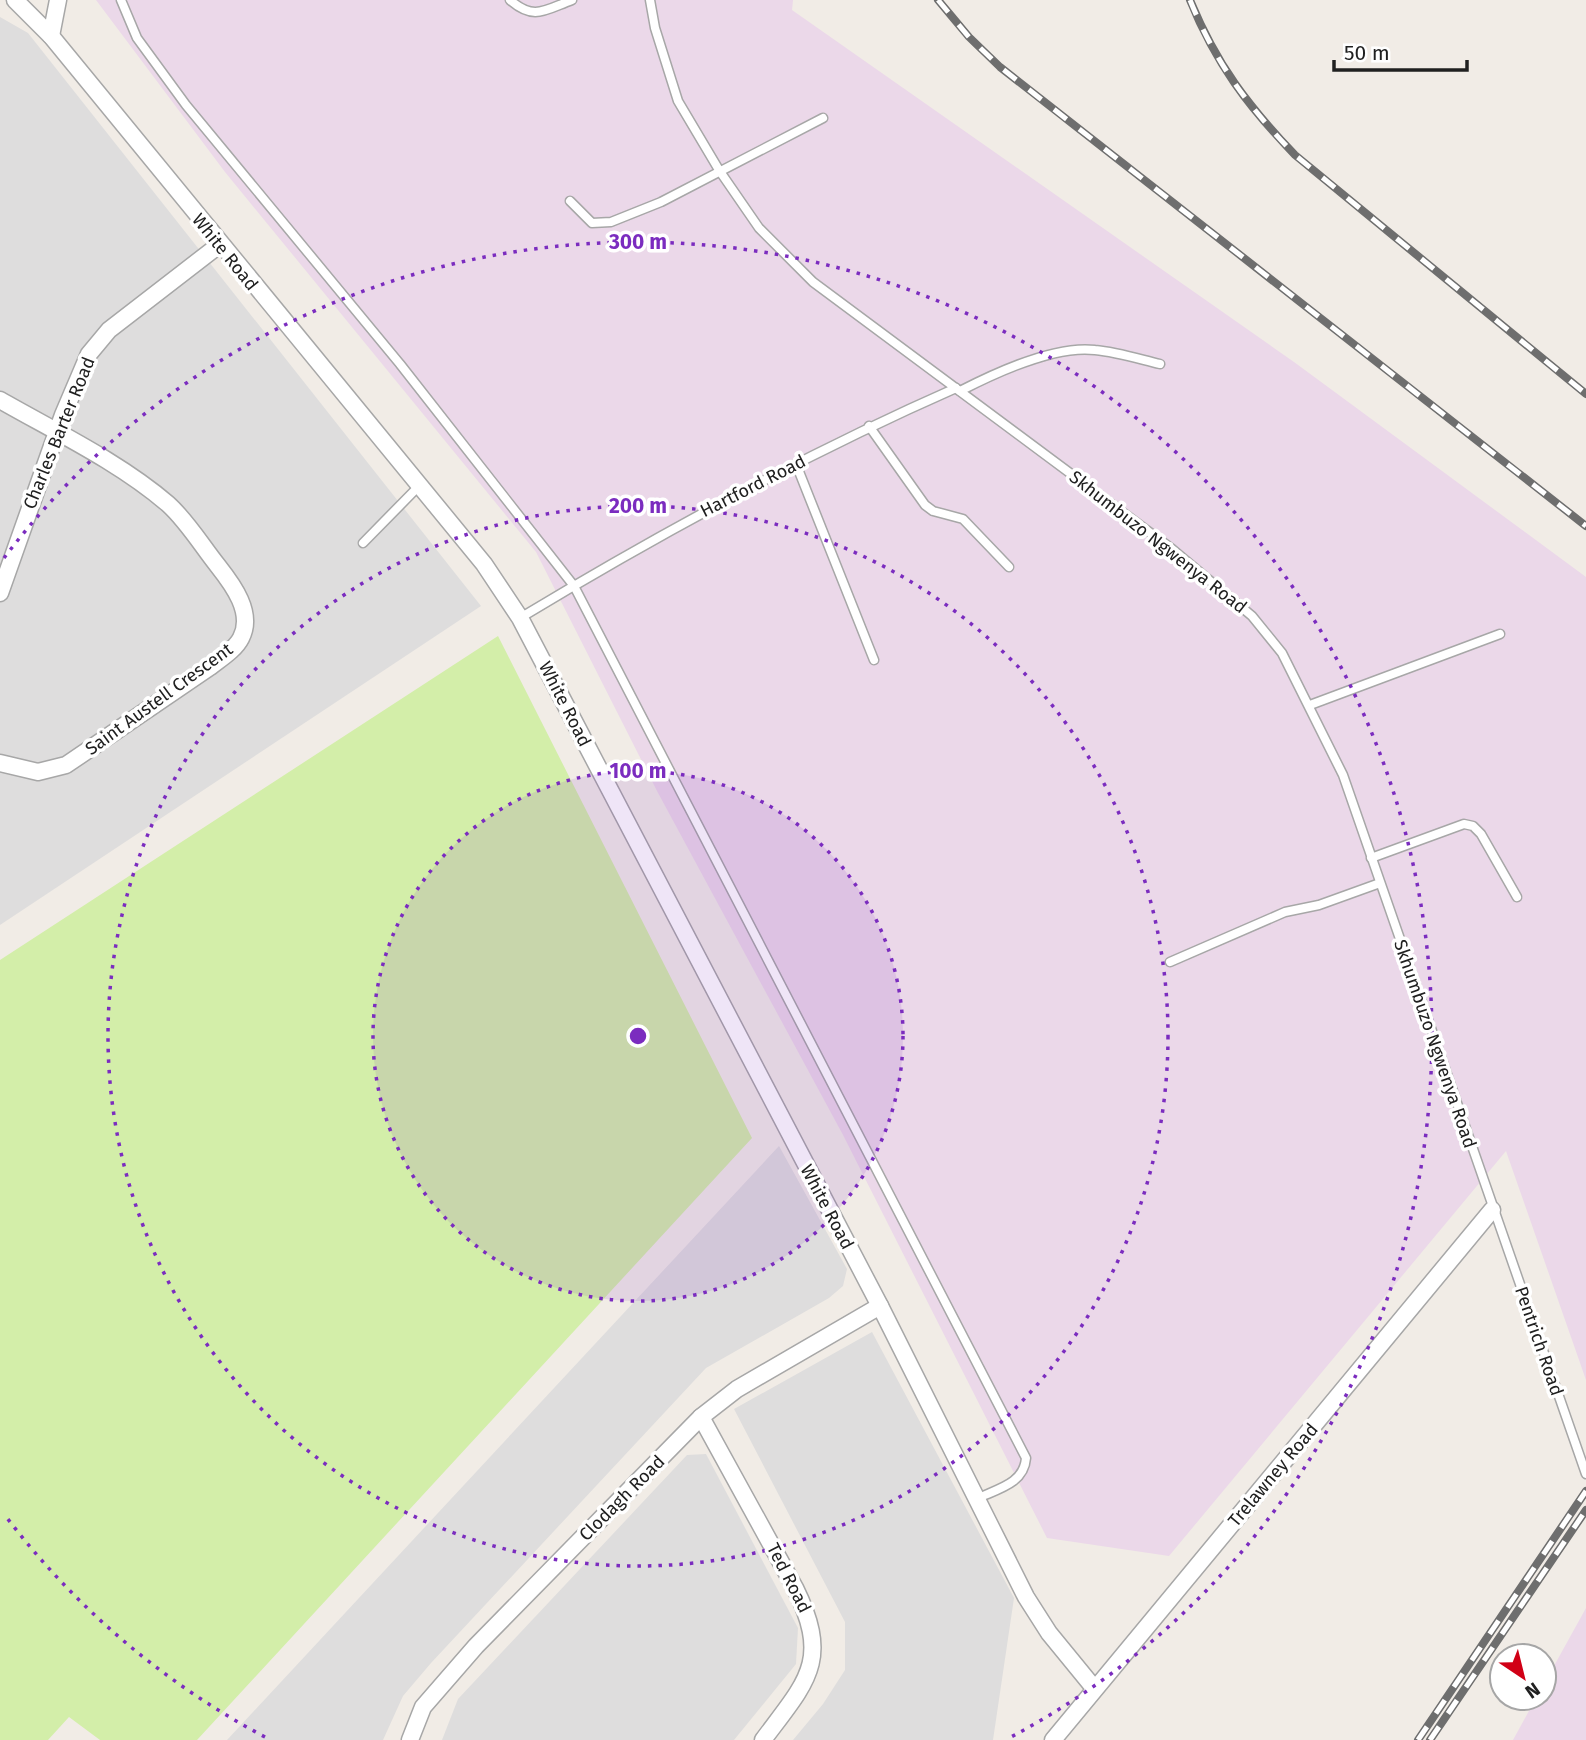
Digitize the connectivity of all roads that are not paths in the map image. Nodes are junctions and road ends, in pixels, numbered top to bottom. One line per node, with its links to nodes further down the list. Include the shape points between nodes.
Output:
1 (15, 0): 7 (street, White Road)
2 (58, 0): 7 (street)
3 (121, 0): 21 (lane, via 137,38 186,105 400,364)
4 (510, 0): 5 (lane, via 536,14)
5 (572, 0)
6 (650, 0): 9 (lane, Skhumbuzo Ngwenya Road, via 678,101)
7 (51, 36): 11 (street, White Road)
8 (823, 118): 9 (lane)
9 (719, 170): 10 (lane, via 661,202 611,222 592,223); 13 (lane, Skhumbuzo Ngwenya Road, via 759,228 813,282)
10 (570, 201)
11 (219, 245): 16 (street, Charles Barter Road, via 109,330 89,354); 18 (street, White Road)
12 (1160, 364): 13 (lane, Hartford Road, via 1093,349 1067,352)
13 (958, 389): 15 (lane, Hartford Road); 26 (lane, Skhumbuzo Ngwenya Road, via 1172,549 1252,616 1282,653)
14 (0, 400): 16 (street, Saint Austell Crescent)
15 (869, 426): 17 (lane, Hartford Road); 20 (lane, via 925,505 962,519)
16 (58, 434): 22 (street, Charles Barter Road); 27 (street, Saint Austell Crescent, via 170,506 232,583 245,625 241,639 210,667 66,765 38,772)
17 (796, 464): 21 (lane, Hartford Road); 25 (lane)
18 (419, 486): 19 (lane); 23 (street, White Road, via 484,564)
19 (363, 543)
20 (1009, 567)
21 (574, 586): 23 (lane, Hartford Road); 36 (lane, via 1026,1458 1024,1473 1017,1480)
22 (0, 593)
23 (520, 618): 33 (street, White Road)
24 (1500, 634): 26 (lane)
25 (874, 660)
26 (1310, 705): 28 (lane, Skhumbuzo Ngwenya Road, via 1343,775)
27 (0, 763)
28 (1371, 858): 29 (lane, Skhumbuzo Ngwenya Road); 30 (lane, via 1464,824 1473,826)
29 (1380, 883): 31 (lane, via 1285,912); 32 (lane, Skhumbuzo Ngwenya Road)
30 (1517, 897)
31 (1170, 962)
32 (1492, 1210): 35 (lane, Pentrich Road); 37 (street, Trelawney Road)
33 (880, 1306): 34 (street, Clodagh Road, via 737,1389); 36 (street, White Road)
34 (701, 1417): 38 (street, Clodagh Road, via 476,1646 423,1707); 39 (street, Ted Road, via 795,1588 814,1635 811,1669)
35 (1586, 1474)
36 (976, 1499): 37 (street, White Road, via 1026,1597)
37 (1094, 1688): 40 (street, Trelawney Road)
38 (410, 1740)
39 (763, 1740)
40 (1053, 1740)

